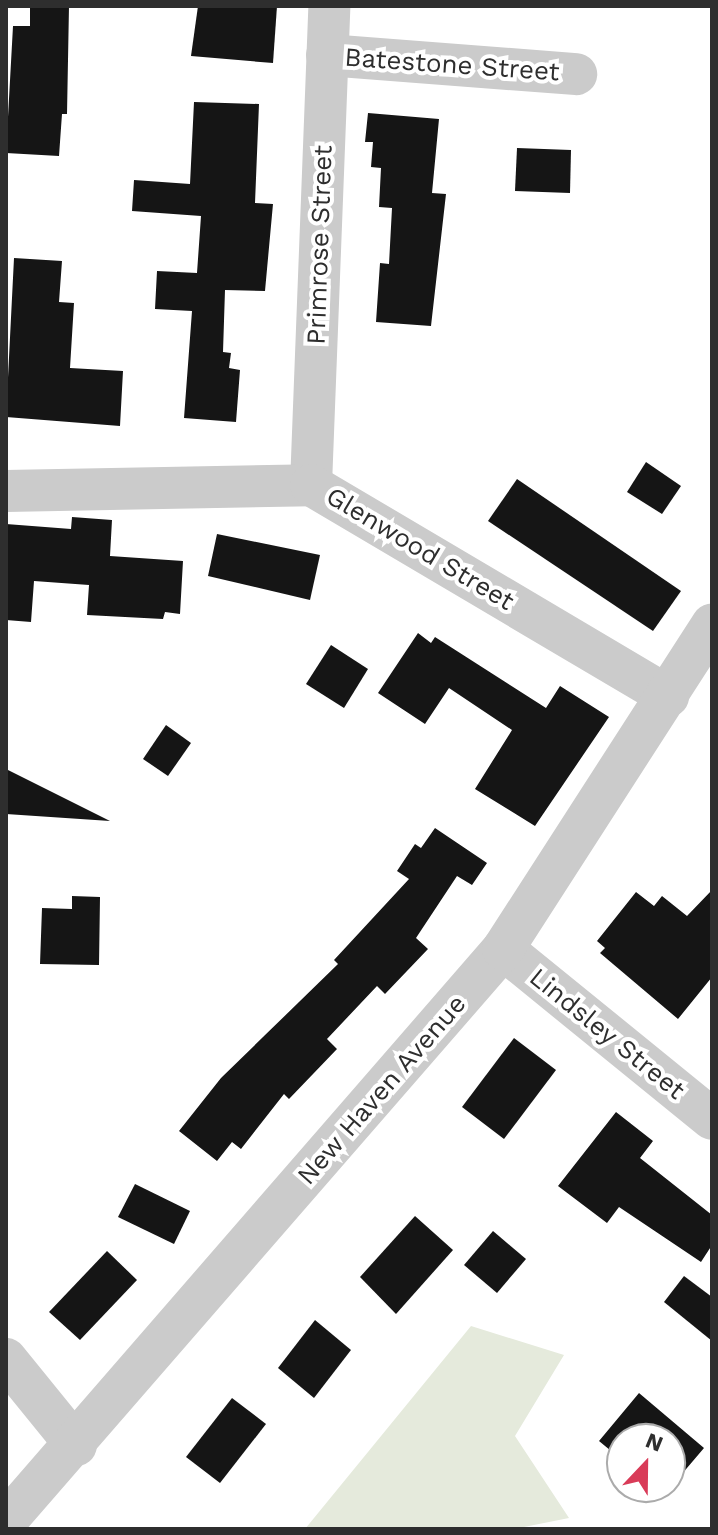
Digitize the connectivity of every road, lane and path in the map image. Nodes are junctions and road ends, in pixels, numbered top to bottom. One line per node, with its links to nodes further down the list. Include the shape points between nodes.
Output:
1 (329, 6): 2 (street, Primrose Street)
2 (327, 55): 3 (street, Batestone Street); 4 (street, Primrose Street)
3 (576, 74)
4 (311, 485): 5 (street, Glenwood Street); 7 (street, Glenwood Street)
5 (6, 491)
6 (712, 625): 7 (street, New Haven Avenue)
7 (668, 696): 8 (street, New Haven Avenue)
8 (503, 949): 9 (street, Lindsley Street); 11 (street, New Haven Avenue)
9 (712, 1119)
10 (6, 1359): 11 (street)
11 (76, 1445): 12 (street, New Haven Avenue)
12 (6, 1521)

